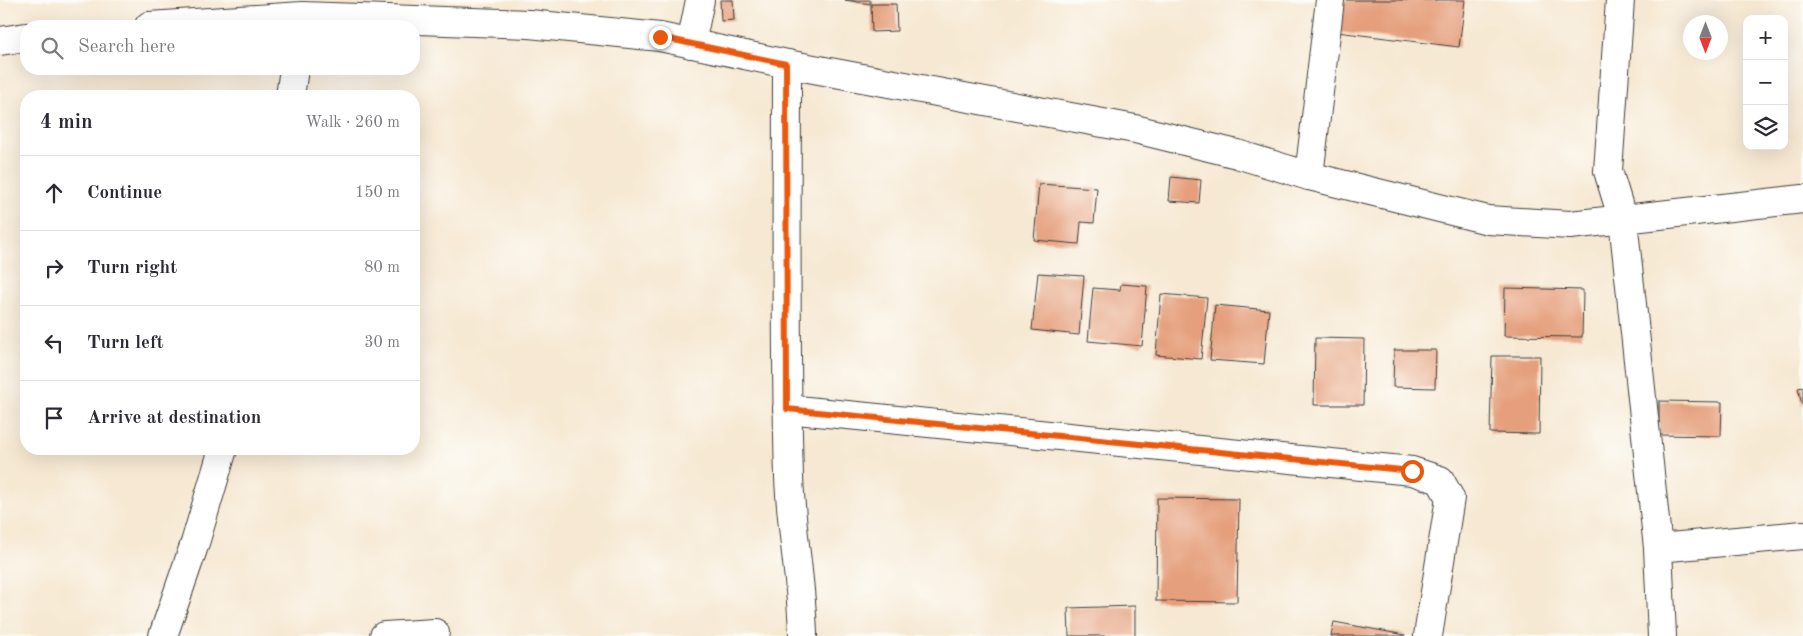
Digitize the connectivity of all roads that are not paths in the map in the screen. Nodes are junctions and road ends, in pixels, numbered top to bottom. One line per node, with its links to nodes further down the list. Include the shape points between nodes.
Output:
1 (700, 0): 7 (street)
2 (1330, 0): 11 (street)
3 (1620, 0): 13 (street, via 1608,171)
4 (420, 23): 7 (street, via 529,24 660,37)
5 (20, 38): 6 (street)
6 (0, 41)
7 (691, 44): 8 (street)
8 (786, 64): 11 (street, via 1135,129); 14 (street)
9 (293, 75): 10 (street)
10 (291, 90)
11 (1310, 176): 13 (street, via 1488,220 1570,225)
12 (1803, 199): 13 (street)
13 (1623, 220): 17 (street)
14 (787, 409): 21 (street, via 791,518); 22 (street, via 1412,471 1440,480 1450,498)
15 (221, 455): 19 (street)
16 (1803, 535): 17 (street)
17 (1658, 548): 23 (street)
18 (435, 633): 20 (street)
19 (163, 636)
20 (384, 636)
21 (803, 636)
22 (1428, 636)
23 (1662, 636)

